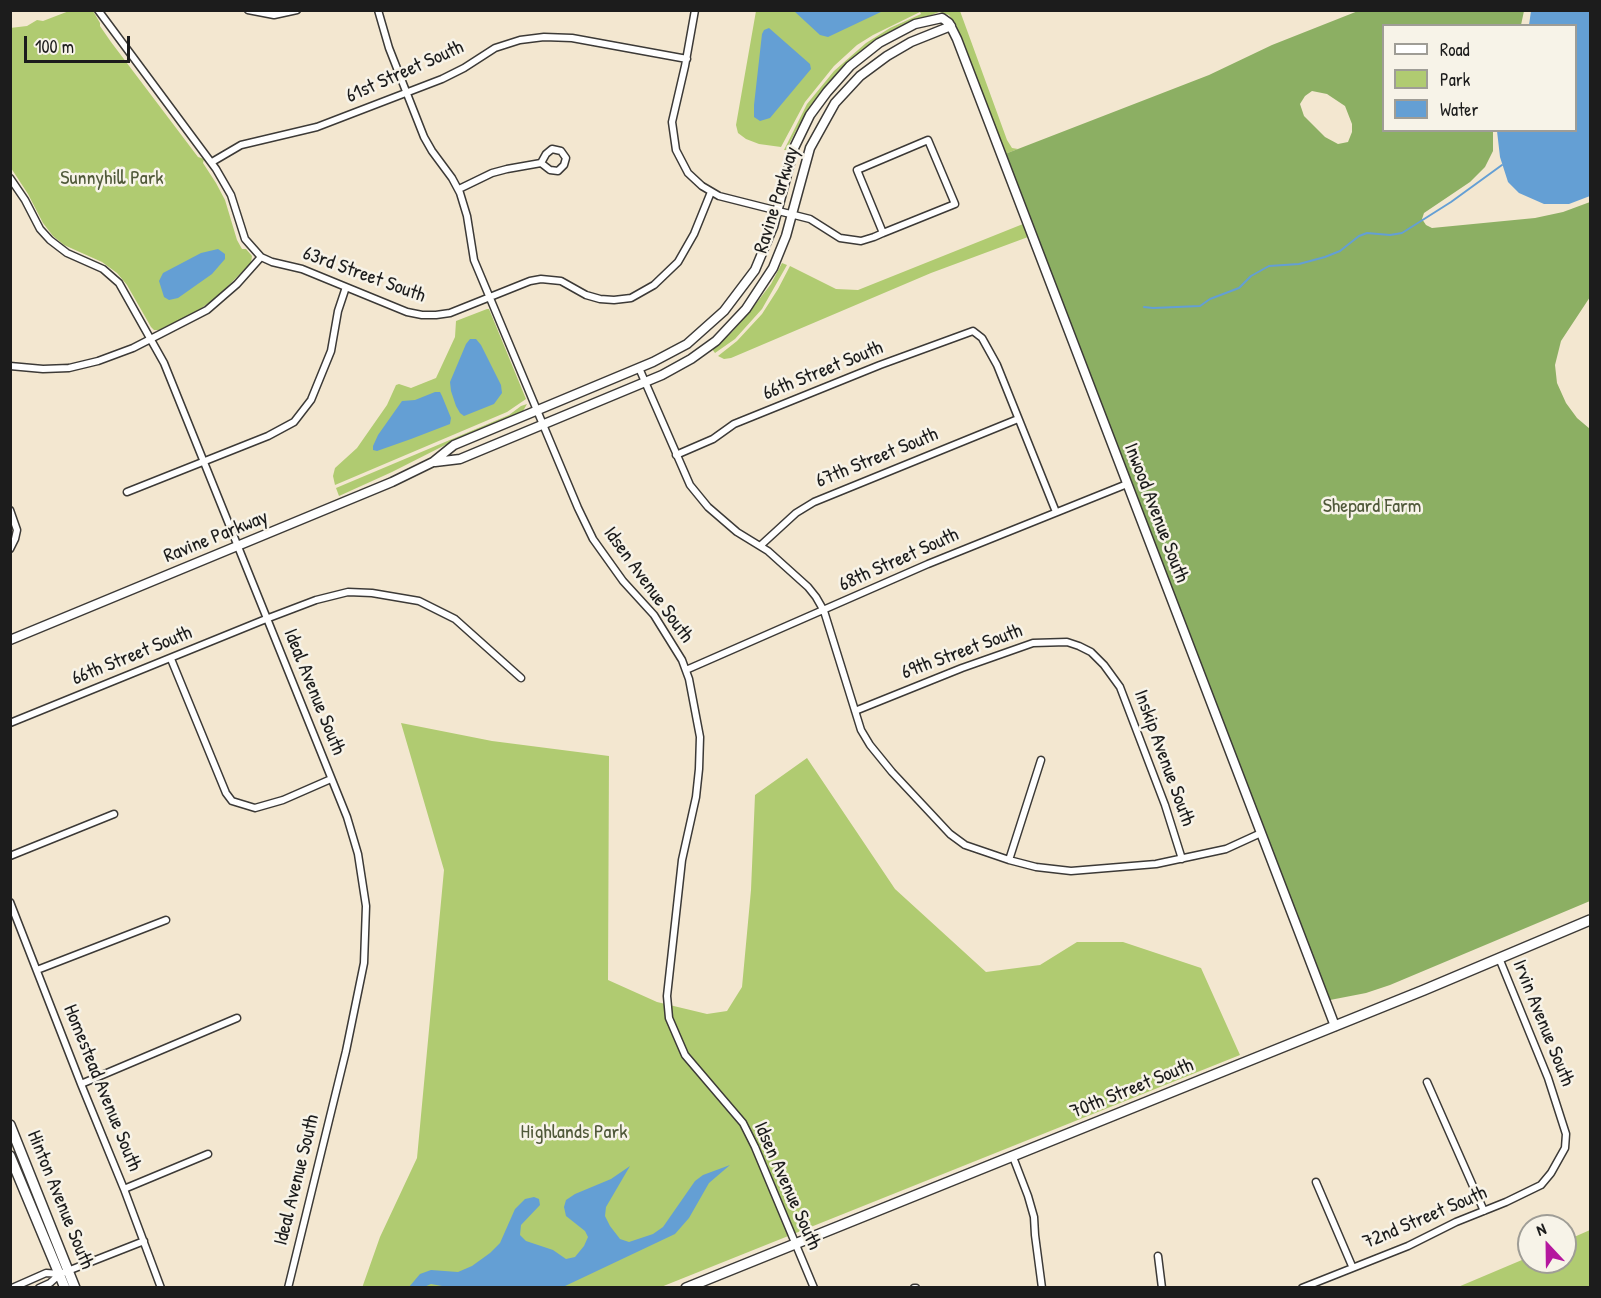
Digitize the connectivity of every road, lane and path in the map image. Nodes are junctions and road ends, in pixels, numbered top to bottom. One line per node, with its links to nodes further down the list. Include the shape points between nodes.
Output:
1 (98, 10): 10 (street)
2 (248, 10): 3 (street, via 274,15)
3 (297, 10)
4 (378, 10): 9 (street, Idsen Avenue South)
5 (695, 10): 8 (street)
6 (940, 17): 7 (street, Inwood Avenue South); 15 (street, Ravine Parkway, via 883,40 834,83 810,115 796,144)
7 (951, 26): 16 (street, Ravine Parkway, via 887,56 838,99 810,147); 31 (street, Inwood Avenue South)
8 (687, 58): 9 (street, 61st Street South, via 568,38 528,38 495,48 456,72); 14 (street, via 673,115 673,142 686,170)
9 (407, 93): 10 (street, 61st Street South, via 317,127 241,145); 13 (street, Idsen Avenue South, via 426,141)
10 (212, 162): 18 (street, via 230,193 245,239)
11 (541, 163): 13 (street, via 498,171)
12 (10, 177): 21 (street, Ideal Avenue South, via 40,229 52,242 70,255 101,267 119,283)
13 (459, 189): 20 (street, Idsen Avenue South, via 474,258)
14 (711, 192): 15 (street); 20 (street, 63rd Street South, via 681,257 639,294 621,300 600,299 561,281 543,278)
15 (777, 211): 16 (street); 23 (street, Ravine Parkway, via 766,248 729,307 687,344)
16 (791, 215): 17 (street, via 813,220 845,240 864,240); 24 (street, Ravine Parkway, via 769,277 737,320 696,356)
17 (883, 233): 17 (street, via 857,170 928,140 955,204)
18 (261, 257): 19 (street, 63rd Street South); 21 (street, via 210,309)
19 (346, 287): 20 (street, 63rd Street South, via 407,312 428,316 450,313); 29 (street, via 331,351 302,414 280,431)
20 (489, 298): 25 (street, Idsen Avenue South)
21 (151, 339): 22 (street, via 76,367); 29 (street, Ideal Avenue South, via 172,378)
22 (10, 366)
23 (639, 368): 24 (street); 25 (street, Ravine Parkway)
24 (644, 382): 27 (street, Ravine Parkway); 28 (street)
25 (536, 410): 27 (street, Idsen Avenue South); 30 (street, Ravine Parkway, via 454,445)
26 (1018, 419): 28 (street, 66th Street South, via 997,364 984,340 973,331 734,424 713,439); 34 (street); 36 (street, 67th Street South, via 814,502)
27 (542, 424): 30 (street, Ravine Parkway, via 459,459); 43 (street, Idsen Avenue South, via 593,539 654,615)
28 (676, 455): 36 (street, via 690,485 708,507)
29 (204, 462): 32 (street); 35 (street, Ideal Avenue South)
30 (433, 462): 35 (street, Ravine Parkway)
31 (1127, 484): 34 (street, 68th Street South); 50 (street, Inwood Avenue South)
32 (127, 492)
33 (10, 510): 37 (street, via 16,530)
34 (1056, 512): 38 (street, 68th Street South)
35 (238, 546): 39 (street, Ideal Avenue South); 40 (street, Ravine Parkway)
36 (760, 546): 38 (street, via 808,586)
37 (10, 549)
38 (824, 611): 43 (street, 68th Street South); 45 (street)
39 (266, 619): 42 (street, 66th Street South); 44 (street, 66th Street South, via 348,592 419,601 455,619); 48 (street, Ideal Avenue South)
40 (10, 640)
41 (1083, 648): 45 (street, 69th Street South, via 1067,642 1033,643); 52 (street, Inskip Avenue South, via 1104,665 1120,687)
42 (171, 659): 46 (street, 66th Street South); 48 (street, via 232,801 255,808)
43 (686, 670): 73 (street, Idsen Avenue South, via 700,737 699,769 682,860 667,996 669,1018 685,1055 743,1124)
44 (521, 678)
45 (855, 711): 53 (street, via 870,745 950,834 965,844)
46 (10, 723)
47 (1041, 760): 53 (street)
48 (331, 779): 82 (street, Ideal Avenue South, via 353,835 363,879 364,963)
49 (114, 814): 51 (street)
50 (1261, 833): 52 (street, via 1226,849); 61 (street, Inwood Avenue South)
51 (10, 856)
52 (1182, 859): 53 (street, via 1071,871)
53 (1009, 860)
54 (10, 902): 55 (street, Homestead Avenue South)
55 (12, 913): 59 (street, Homestead Avenue South)
56 (166, 920): 59 (street)
57 (1590, 920): 58 (main road, 70th Street South)
58 (1499, 958): 61 (main road, 70th Street South); 68 (street, Irvin Avenue South, via 1548,1078 1566,1134 1565,1148)
59 (37, 970): 63 (street, Homestead Avenue South)
60 (237, 1018): 63 (street)
61 (1335, 1026): 67 (main road, 70th Street South)
62 (1427, 1082): 71 (street)
63 (81, 1084): 70 (street, Homestead Avenue South)
64 (10, 1125): 76 (main road, Hinton Avenue South)
65 (208, 1154): 70 (street)
66 (10, 1156): 76 (main road, Hinton Avenue South)
67 (1013, 1157): 73 (main road, 70th Street South); 85 (street, via 1034,1217)
68 (1553, 1169): 71 (street, 72nd Street South, via 1541,1185)
69 (1316, 1182): 75 (street)
70 (124, 1189): 72 (street, Homestead Avenue South)
71 (1484, 1211): 75 (street, 72nd Street South)
72 (144, 1241): 76 (street); 81 (street, Homestead Avenue South)
73 (795, 1244): 83 (main road, 70th Street South); 84 (street, Idsen Avenue South)
74 (1158, 1256): 86 (street)
75 (1352, 1266): 87 (street, 72nd Street South)
76 (64, 1272): 77 (street, via 46,1273); 78 (street); 79 (main road, Hinton Avenue South); 80 (main road, Hinton Avenue South)
77 (12, 1287)
78 (39, 1287)
79 (65, 1287)
80 (75, 1287)
81 (161, 1287)
82 (288, 1287)
83 (686, 1287)
84 (814, 1287)
85 (1042, 1287)
86 (1162, 1287)
87 (1302, 1287)

